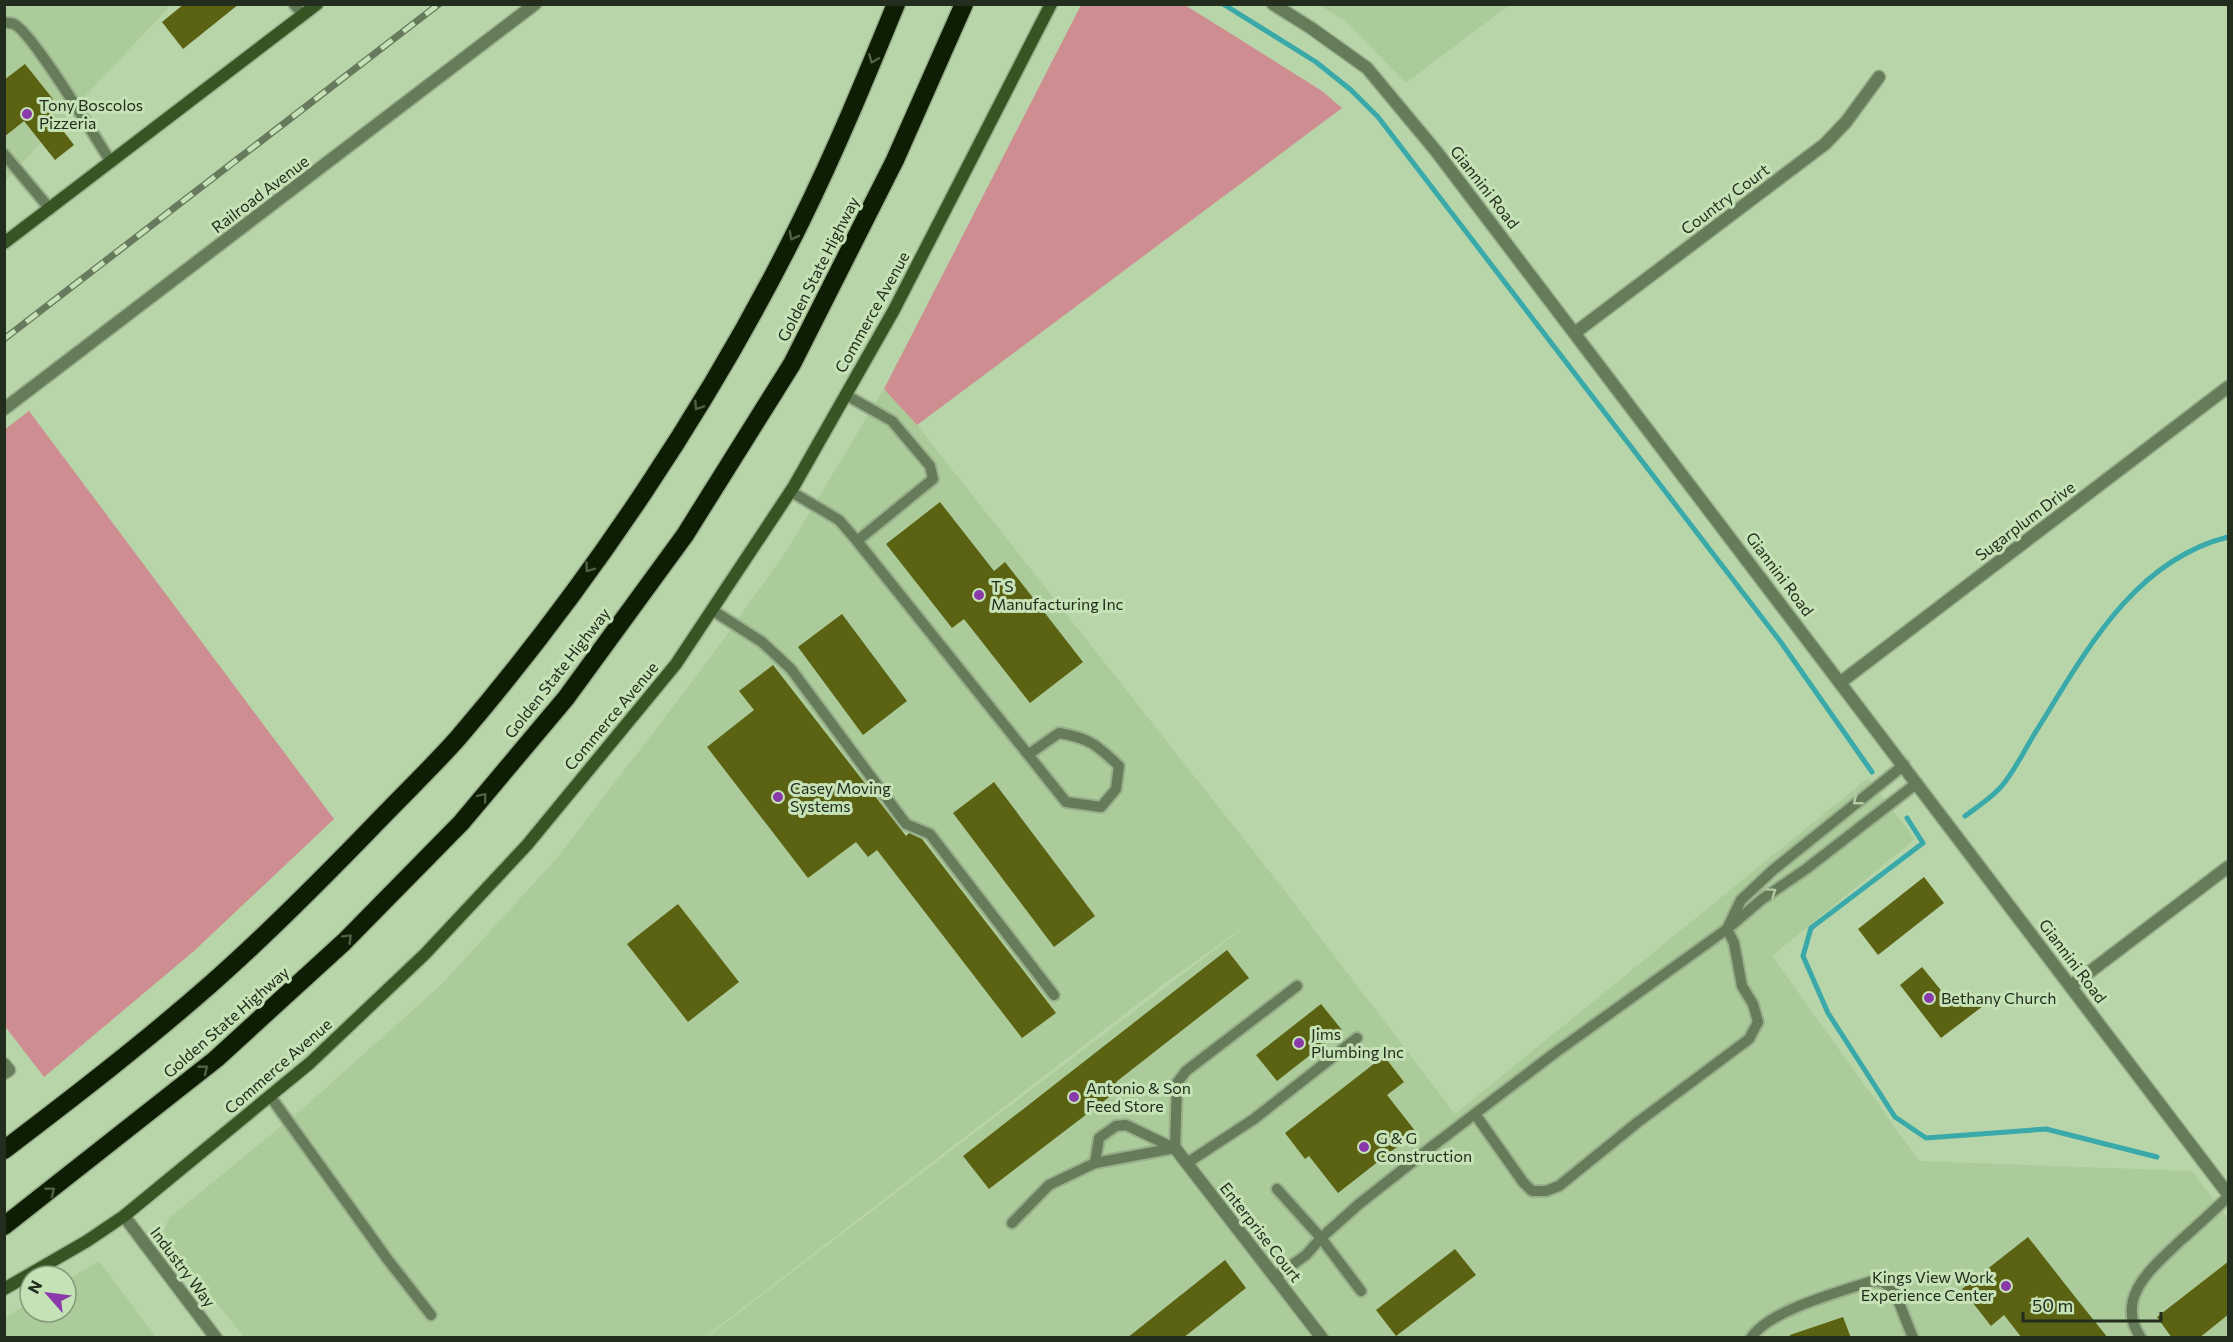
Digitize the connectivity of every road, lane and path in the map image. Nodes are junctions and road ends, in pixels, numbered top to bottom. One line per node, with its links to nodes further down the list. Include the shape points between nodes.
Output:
1 (294, 4): 8 (lane)
2 (317, 4): 8 (street)
3 (535, 4): 18 (street, Railroad Avenue)
4 (896, 4): 35 (highway, one-way to 35, via 800,223 755,308 708,391 628,514 542,633 456,739 306,896 134,1050)
5 (964, 4): 42 (highway, Golden State Highway, one-way to 5, via 216,1059 344,942 461,823 566,698 685,535 792,364 895,160)
6 (1051, 4): 17 (street, Commerce Avenue)
7 (1273, 4): 15 (street, Giannini Road, via 1367,68)
8 (303, 15): 12 (street)
9 (4, 22): 12 (lane, via 14,24 26,35)
10 (1880, 78): 15 (street, Country Court, via 1825,144)
11 (4, 154): 13 (lane)
12 (111, 162): 13 (street)
13 (50, 209): 14 (street)
14 (4, 243)
15 (1576, 332): 22 (street, Giannini Road)
16 (2229, 387): 22 (street, Sugarplum Drive)
17 (846, 395): 19 (street, Commerce Avenue); 20 (lane, via 892,421 930,466 933,479)
18 (4, 409)
19 (790, 491): 20 (lane, via 839,520); 21 (street, Commerce Avenue)
20 (857, 541): 23 (lane)
21 (712, 610): 30 (lane, via 762,642 791,669 906,824 930,834); 32 (street, Commerce Avenue, via 676,664 527,844 425,954)
22 (1841, 682): 24 (street, Giannini Road)
23 (1029, 754): 23 (lane, via 1066,802 1101,807 1116,789 1119,766 1096,744 1077,736 1059,733)
24 (1904, 765): 25 (street, Giannini Road); 27 (lane, one-way to 27, via 1773,870 1742,900)
25 (1917, 783): 27 (lane, one-way to 25); 29 (street, Giannini Road)
26 (2229, 867): 29 (street)
27 (1727, 929): 33 (lane); 33 (lane, via 1742,986 1758,1022 1749,1039 1558,1186 1532,1191)
28 (1297, 986): 34 (lane, via 1186,1071 1177,1083)
29 (2071, 986): 39 (street, Giannini Road)
30 (1054, 995)
31 (1358, 1038): 37 (lane, via 1254,1119)
32 (270, 1096): 40 (street, Commerce Avenue); 47 (lane)
33 (1475, 1114): 43 (lane)
34 (1174, 1148): 36 (lane); 36 (lane, via 1126,1125 1116,1126 1099,1138); 37 (street, Enterprise Court)
35 (4, 1150)
36 (1095, 1163): 41 (lane, via 1048,1185)
37 (1187, 1163): 44 (street, Enterprise Court)
38 (1277, 1189): 43 (lane)
39 (2229, 1196): 52 (lane, via 2147,1272 2134,1297 2132,1317)
40 (124, 1216): 45 (street, Commerce Avenue); 48 (street, Industry Way)
41 (1012, 1223)
42 (4, 1226)
43 (1321, 1238): 44 (lane, via 1306,1255); 46 (lane)
44 (1275, 1277): 49 (street, Enterprise Court)
45 (4, 1289)
46 (1361, 1291)
47 (430, 1315)
48 (216, 1338)
49 (1322, 1338)
50 (1751, 1338): 51 (lane, via 1757,1329 1783,1313 1872,1281 1883,1281 1894,1290)
51 (1912, 1338)
52 (2141, 1338)

